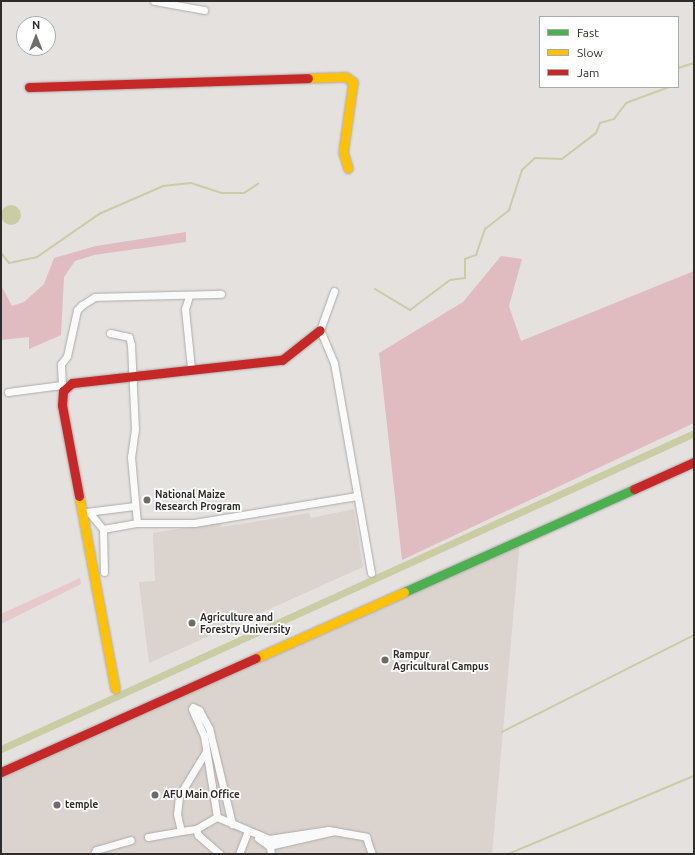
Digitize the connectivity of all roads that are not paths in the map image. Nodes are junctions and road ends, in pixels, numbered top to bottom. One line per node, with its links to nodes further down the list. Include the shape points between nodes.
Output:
1 (154, 1): 2 (street)
2 (204, 10)
3 (29, 87): 4 (street, via 346,77 353,82 343,152)
4 (348, 168)
5 (334, 291): 8 (street)
6 (221, 294): 7 (street)
7 (189, 296): 10 (street, via 185,309); 12 (street, via 95,298 82,305 77,310 67,356 61,364)
8 (320, 330): 10 (street, via 282,360); 15 (street, via 334,362)
9 (110, 333): 11 (street, via 129,337)
10 (191, 368): 11 (street)
11 (133, 374): 12 (street, via 79,381); 16 (street)
12 (62, 388): 13 (street); 17 (street, via 62,405)
13 (8, 392)
14 (694, 462): 24 (street)
15 (357, 496): 18 (street, via 194,523); 21 (street)
16 (135, 506): 17 (street); 18 (street)
17 (86, 512): 19 (street); 22 (street)
18 (137, 523): 19 (street)
19 (103, 529): 20 (street)
20 (104, 572)
21 (371, 573)
22 (115, 689)
23 (205, 753): 25 (street); 26 (street, via 200,725 192,708 199,710 209,728 230,823); 28 (street, via 177,803)
24 (1, 772)
25 (217, 817): 26 (street); 27 (street)
26 (240, 828): 29 (street)
27 (196, 830): 28 (street); 34 (street, via 198,835)
28 (181, 832): 30 (street)
29 (247, 832): 32 (street); 35 (street)
30 (148, 837)
31 (131, 840): 33 (street, via 96,850)
32 (269, 843): 36 (street); 37 (street, via 335,831 366,837)
33 (94, 854)
34 (220, 854)
35 (239, 854)
36 (271, 854)
37 (372, 854)

